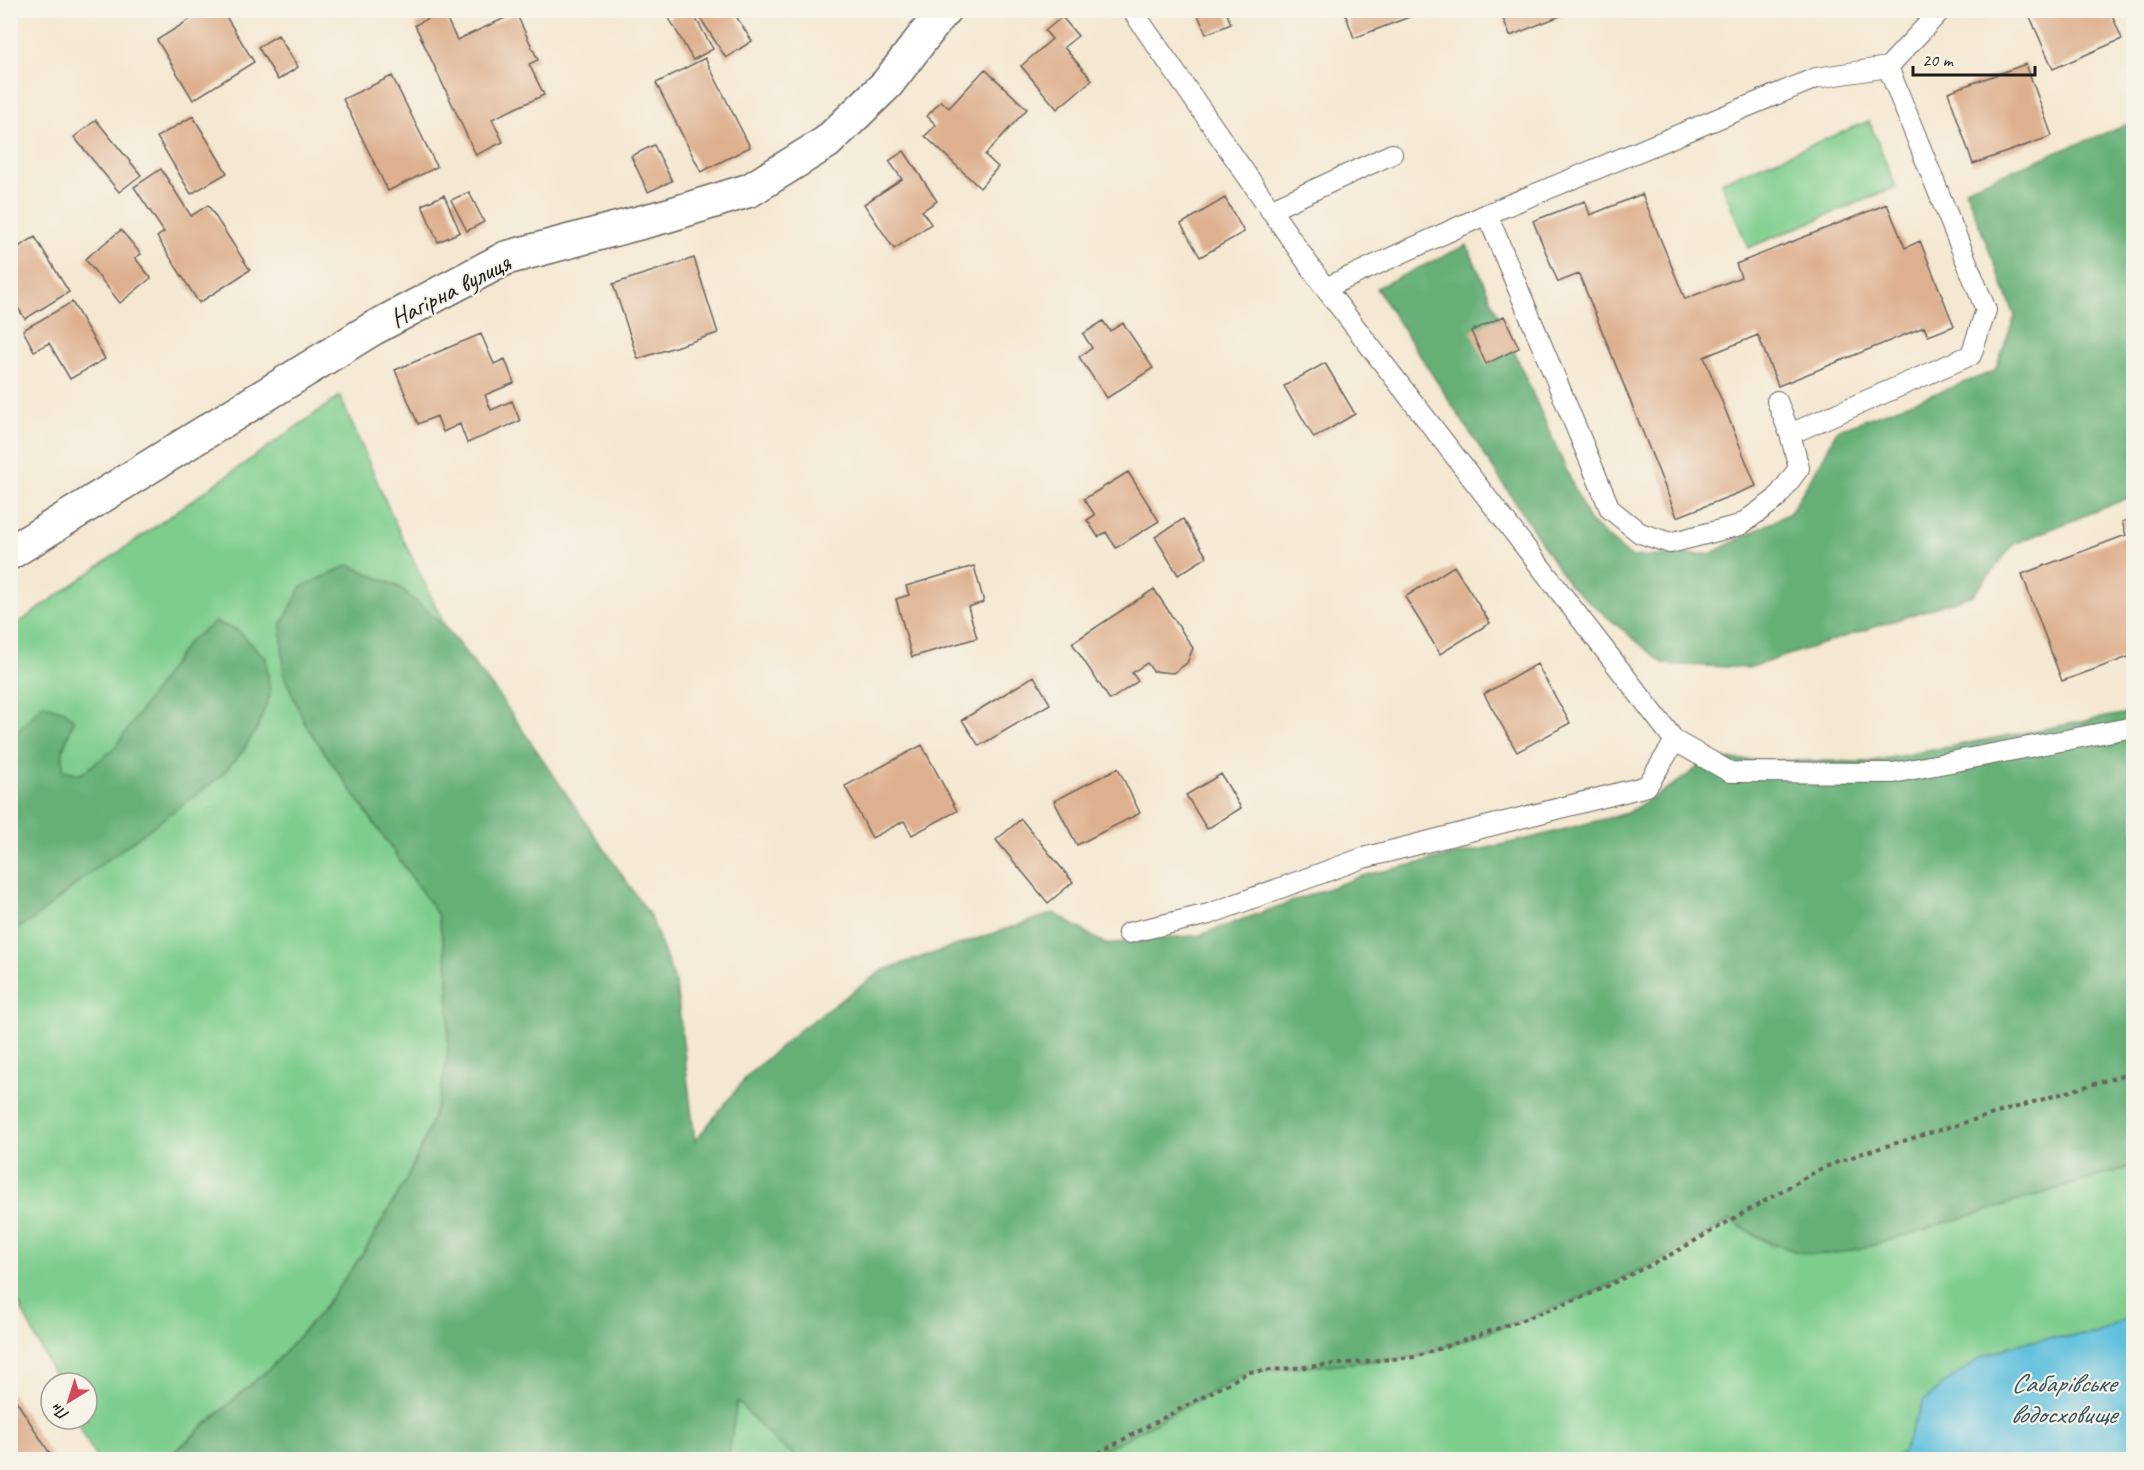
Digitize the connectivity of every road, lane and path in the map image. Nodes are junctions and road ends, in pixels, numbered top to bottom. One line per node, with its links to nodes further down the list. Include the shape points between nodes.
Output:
1 (944, 10): 11 (street, Нагірна вулиця, via 887,84 827,142 750,190 506,258 372,329)
2 (1132, 10): 6 (lane)
3 (1941, 10): 4 (lane)
4 (1888, 67): 7 (lane, via 1816,78); 10 (lane, via 1986,310 1971,354)
5 (1392, 154): 6 (lane)
6 (1270, 210): 8 (lane)
7 (1487, 214): 8 (lane); 10 (lane, via 1610,509 1640,533 1670,543 1740,525 1776,499 1799,468)
8 (1325, 288): 13 (lane)
9 (1777, 402): 10 (lane)
10 (1790, 434)
11 (10, 553)
12 (2133, 727): 13 (lane, via 1893,773 1730,772)
13 (1675, 741): 14 (lane, via 1647,786 1362,858 1209,914)
14 (1128, 933)
15 (2133, 1072): 16 (path, via 1822,1168 1652,1264 1588,1295 1471,1338 1414,1357 1249,1372)
16 (1082, 1460)

